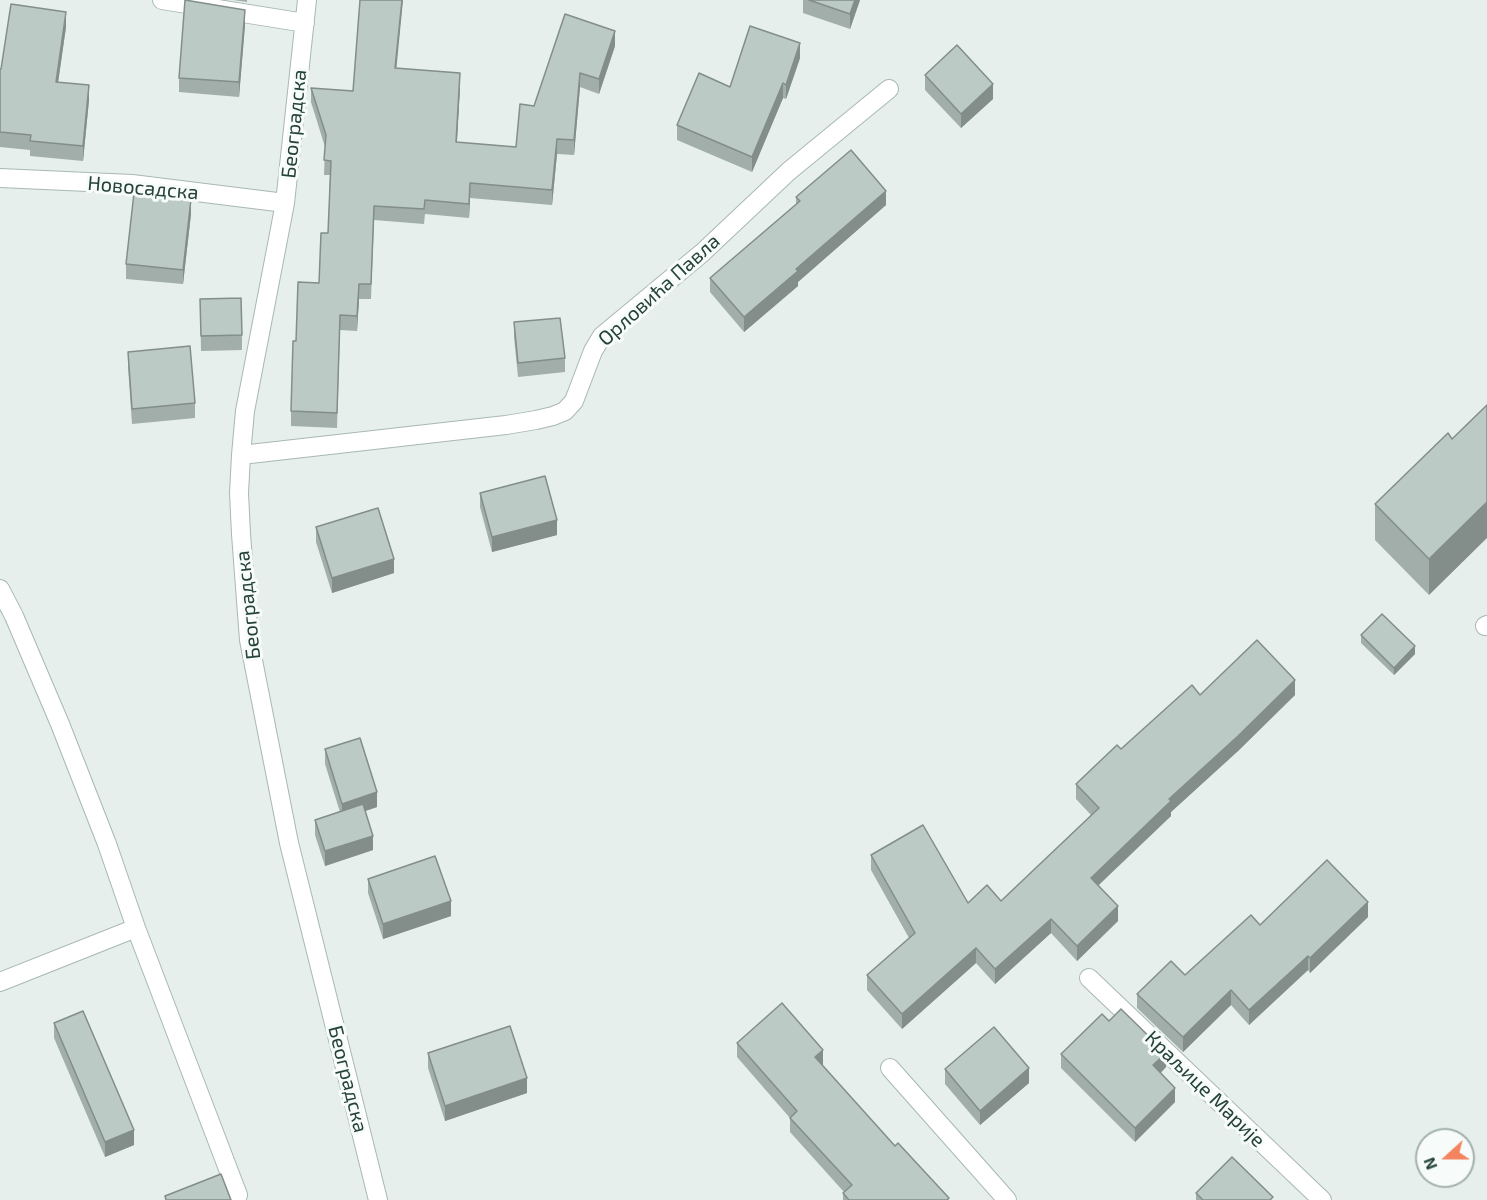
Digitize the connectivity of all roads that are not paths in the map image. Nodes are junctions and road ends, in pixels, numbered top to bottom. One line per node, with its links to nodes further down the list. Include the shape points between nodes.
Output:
1 (162, 0): 3 (street)
2 (307, 0): 3 (street, Београдска)
3 (305, 23): 6 (street, Београдска)
4 (889, 89): 7 (street, Орловића Павла, via 789,171 702,253 602,336 574,401 565,411 506,425)
5 (0, 177): 6 (street, Новосадска, via 132,184)
6 (285, 203): 7 (street, Београдска, via 245,411)
7 (241, 455): 14 (street, Београдска, via 239,493 249,640 289,843)
8 (0, 589): 9 (street, via 60,724)
9 (136, 928): 11 (street); 13 (street)
10 (1089, 978): 16 (street, Краљице Марије)
11 (0, 982)
12 (890, 1068): 15 (street)
13 (238, 1195)
14 (378, 1200)
15 (1007, 1200)
16 (1322, 1200)

